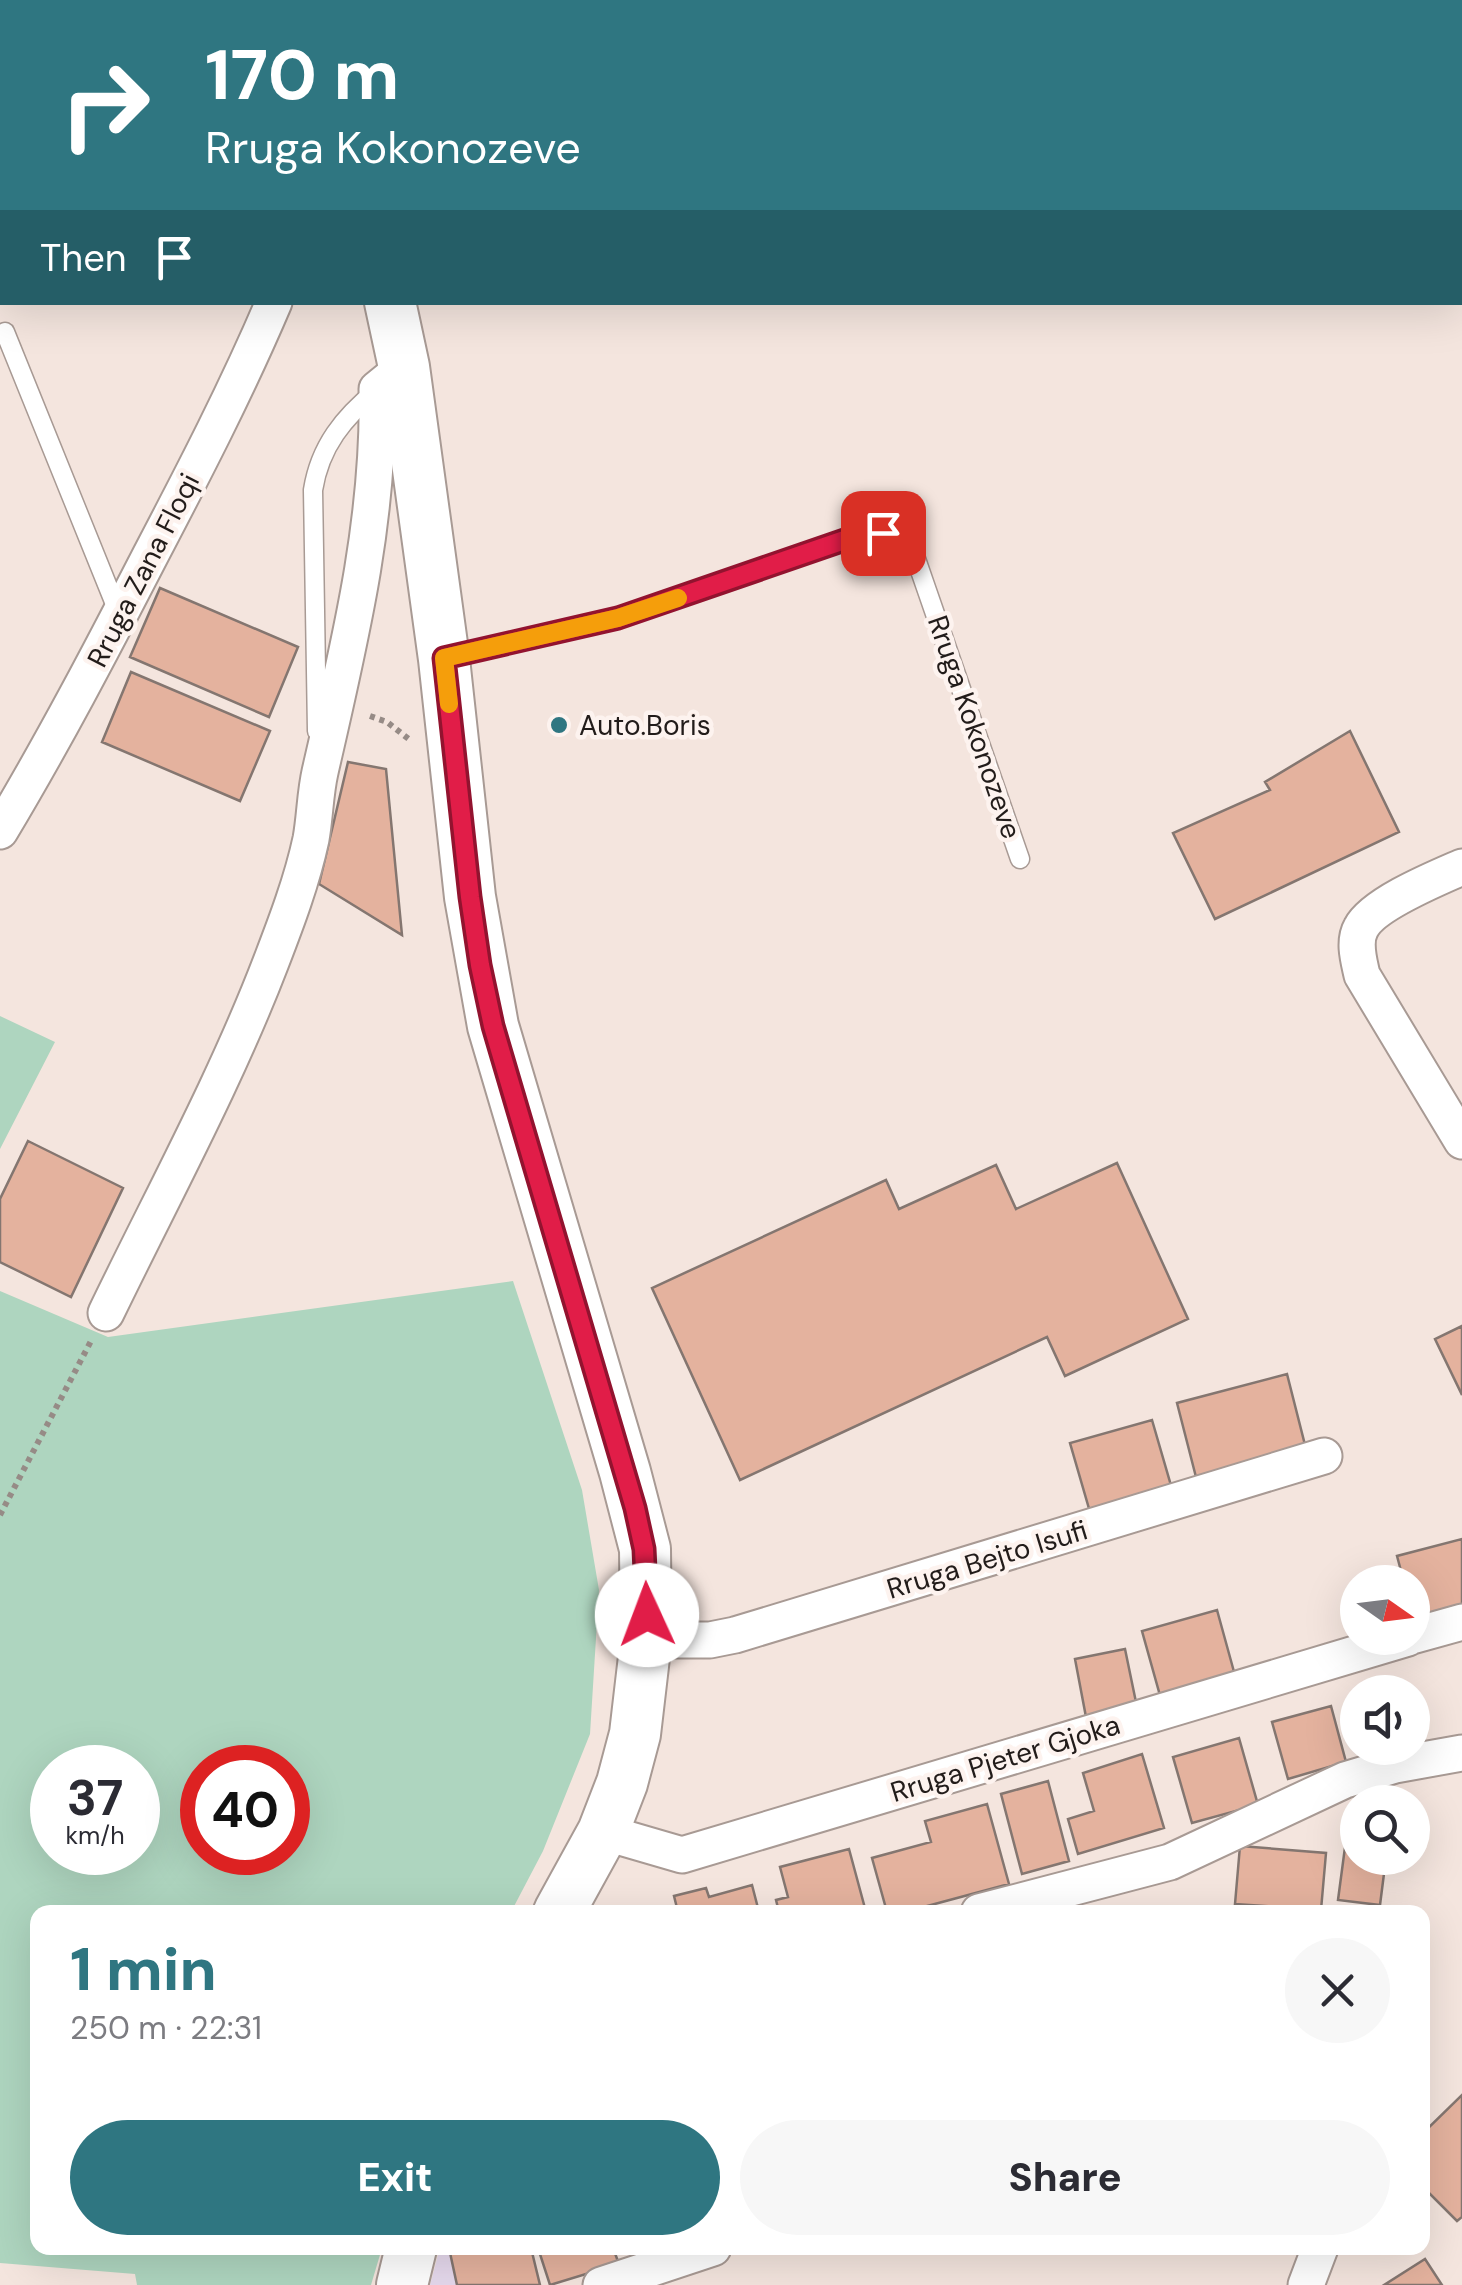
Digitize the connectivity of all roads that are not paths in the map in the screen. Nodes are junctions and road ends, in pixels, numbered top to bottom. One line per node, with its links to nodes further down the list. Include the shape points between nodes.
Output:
1 (273, 305): 5 (street, Rruga Zana Floqi)
2 (390, 305): 4 (street)
3 (5, 332): 5 (lane)
4 (391, 378): 6 (street); 7 (street, via 367,547); 7 (lane, via 326,445 313,490)
5 (120, 616): 8 (street, Rruga Zana Floqi)
6 (444, 658): 9 (lane, Rruga Kokonozeve, via 618,618 856,536 883,533 915,556); 16 (street, via 480,965 635,1508 644,1549)
7 (318, 779): 12 (street, via 311,839 270,965)
8 (0, 831)
9 (1020, 859)
10 (1462, 866): 11 (street, via 1388,903 1360,928 1357,951 1362,975)
11 (1462, 1142)
12 (106, 1313)
13 (1324, 1456): 16 (street, Rruga Bejto Isufi, via 735,1635)
14 (1462, 1622): 15 (street, Rruga Pjeter Gjoka)
15 (1430, 1631)
16 (646, 1640): 19 (street, via 635,1734)
17 (1350, 1655): 19 (street, Rruga Pjeter Gjoka, via 682,1855)
18 (1462, 1753): 21 (street, via 1345,1780 1170,1862)
19 (603, 1832): 20 (street)
20 (563, 1905)
21 (1006, 1905)
22 (409, 2255): 25 (street)
23 (693, 2255): 26 (street)
24 (1317, 2255): 27 (street)
25 (402, 2285)
26 (601, 2285)
27 (1306, 2285)

